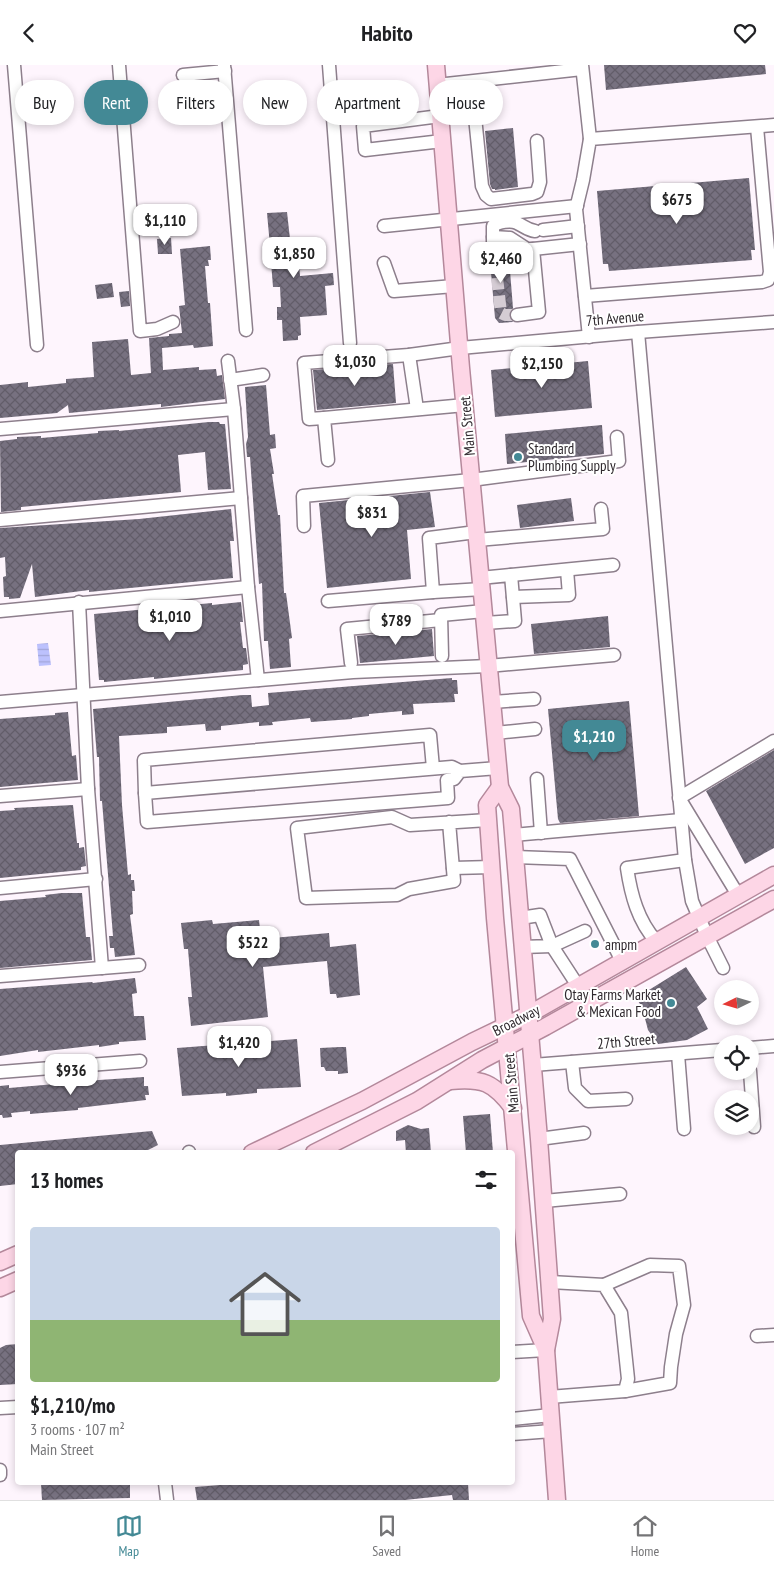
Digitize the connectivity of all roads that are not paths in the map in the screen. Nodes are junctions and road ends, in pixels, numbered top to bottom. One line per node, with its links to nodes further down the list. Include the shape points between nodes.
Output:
1 (14, 65): 34 (street)
2 (119, 65): 28 (street, via 140,331 157,329)
3 (329, 65): 33 (street)
4 (436, 65): 8 (main road, Main Street)
5 (582, 67): 9 (street); 15 (street)
6 (225, 68): 7 (street); 30 (street)
7 (183, 75)
8 (438, 80)
9 (478, 80)
10 (429, 117): 16 (street, via 363,126 365,150)
11 (441, 125): 16 (main road, Main Street)
12 (476, 125): 17 (street, via 482,187 490,199 537,192 540,182)
13 (774, 125): 14 (street)
14 (757, 127): 15 (street); 26 (street, via 770,272 768,279)
15 (590, 139): 18 (street)
16 (442, 141): 19 (main road, Main Street)
17 (537, 141)
18 (577, 206): 19 (street); 21 (street)
19 (449, 219): 20 (street); 25 (main road, Main Street)
20 (384, 226)
21 (578, 226): 22 (street); 23 (street, via 539,230 528,230 515,222 493,226 493,240 510,238)
22 (580, 244): 23 (street); 26 (street)
23 (532, 249): 27 (street, via 539,312)
24 (384, 263): 25 (street, via 394,291)
25 (454, 286): 35 (main road, Main Street)
26 (585, 296): 32 (street)
27 (517, 315)
28 (173, 322)
29 (774, 322): 31 (street, 7th Avenue)
30 (246, 330)
31 (638, 332): 32 (street, 7th Avenue); 85 (street)
32 (588, 337): 35 (street, 7th Avenue)
33 (350, 343)
34 (38, 345)
35 (460, 348): 36 (street, 7th Avenue); 40 (main road, Main Street)
36 (409, 355): 42 (street); 43 (street, 7th Avenue, via 304,363 309,419)
37 (228, 361): 39 (street)
38 (263, 375): 39 (street)
39 (230, 380): 41 (street)
40 (465, 405): 42 (street); 47 (main road, Main Street)
41 (234, 409): 44 (street); 48 (street)
42 (416, 409): 43 (street)
43 (324, 418): 46 (street)
44 (0, 429)
45 (617, 437): 47 (street, via 619,461)
46 (328, 460)
47 (472, 480): 51 (street, via 303,497); 52 (main road, Main Street)
48 (241, 498): 50 (street); 57 (street)
49 (600, 509): 52 (street, via 603,529)
50 (0, 521)
51 (304, 526)
52 (477, 536): 56 (main road, Main Street); 58 (street, via 429,539)
53 (613, 565): 54 (street)
54 (566, 570): 55 (street); 59 (street, via 568,595)
55 (511, 575): 56 (street); 59 (street)
56 (481, 583): 58 (street); 63 (main road, Main Street)
57 (248, 587): 61 (street); 69 (street)
58 (433, 592): 60 (street)
59 (513, 597): 63 (street, via 516,621)
60 (328, 601)
61 (79, 602): 62 (street); 70 (street)
62 (0, 611)
63 (484, 617): 64 (street, via 441,615); 68 (main road, Main Street)
64 (441, 620): 66 (street); 67 (street, via 347,629)
65 (614, 655): 68 (street)
66 (442, 656)
67 (351, 663)
68 (488, 666): 69 (street); 73 (main road, Main Street)
69 (258, 680): 70 (street)
70 (84, 695): 72 (street); 82 (street)
71 (534, 699): 73 (street)
72 (0, 702)
73 (492, 702): 75 (main road, Main Street)
74 (535, 729): 75 (street)
75 (494, 733): 78 (main road, Main Street)
76 (774, 741): 85 (street)
77 (429, 765): 79 (street); 83 (street); 83 (street, via 430,735 144,760)
78 (498, 768): 79 (street); 81 (main road, Main Street)
79 (460, 771): 83 (street, via 454,779 447,780 448,798 147,822)
80 (537, 779): 89 (street)
81 (500, 787): 86 (main road, Main Street, via 487,805); 90 (main road, Main Street, via 511,809)
82 (88, 789): 84 (street); 96 (street)
83 (145, 793)
84 (0, 796)
85 (680, 798): 87 (street); 98 (street)
86 (488, 820): 88 (street); 93 (main road, Main Street)
87 (681, 820): 89 (street); 92 (street)
88 (449, 822): 94 (street); 94 (street, via 410,825 392,817 297,828 306,899 397,895 409,889 454,881)
89 (541, 833): 90 (street)
90 (513, 835): 91 (main road, Main Street)
91 (515, 857): 101 (main road, Main Street); 107 (street, via 570,859)
92 (685, 860): 100 (street, via 692,901); 104 (street, via 627,868 632,895 647,930)
93 (492, 867): 94 (street); 114 (main road, Main Street)
94 (453, 868)
95 (774, 875): 98 (main road, Broadway)
96 (96, 879): 97 (street); 109 (street)
97 (0, 887)
98 (738, 895): 100 (main road, Broadway)
99 (774, 899): 103 (main road, Broadway)
100 (700, 917): 103 (street); 104 (main road, Broadway)
101 (520, 919): 105 (street, via 540,915); 106 (main road, Main Street)
102 (585, 931): 105 (street)
103 (707, 936): 110 (street); 115 (main road, Broadway)
104 (656, 941): 107 (main road, Broadway)
105 (552, 946): 106 (street); 112 (street)
106 (522, 947): 113 (main road, Main Street)
107 (622, 961): 112 (main road, Broadway)
108 (139, 965): 109 (street)
109 (102, 968): 111 (street)
110 (723, 968)
111 (0, 976)
112 (578, 986): 113 (main road, Broadway)
113 (528, 1015): 114 (main road, Broadway); 115 (main road, Main Street)
114 (506, 1025): 116 (main road, Main Street); 131 (main road, Broadway, via 362,1101)
115 (530, 1035): 116 (main road, Broadway); 123 (main road, Main Street)
116 (508, 1046): 125 (main road, Broadway); 127 (main road, Main Street)
117 (774, 1046): 118 (street)
118 (759, 1047)
119 (714, 1051): 120 (street, 27th Street)
120 (678, 1054): 122 (street, 27th Street); 128 (street)
121 (140, 1061): 124 (street)
122 (572, 1062): 123 (street, 27th Street); 126 (street, via 575,1088 588,1101)
123 (533, 1065): 130 (main road, Main Street)
124 (0, 1072)
125 (448, 1081): 127 (main road, via 470,1079 487,1084 503,1095); 132 (main road, Broadway, via 417,1101)
126 (626, 1099)
127 (513, 1108): 143 (main road, Main Street, via 531,1316)
128 (684, 1129)
129 (584, 1133): 130 (street)
130 (539, 1139): 134 (main road, Main Street)
131 (258, 1150)
132 (322, 1150)
133 (620, 1193): 134 (street)
134 (544, 1201): 138 (main road, Main Street)
135 (15, 1255): 136 (main road)
136 (0, 1262)
137 (15, 1281): 140 (main road)
138 (550, 1282): 139 (street); 143 (main road, Main Street, via 552,1319)
139 (604, 1285): 145 (street, via 621,1313 628,1379); 145 (street, via 650,1265 679,1266 684,1305 676,1334 670,1383)
140 (0, 1288)
141 (774, 1335): 142 (street)
142 (757, 1336)
143 (546, 1350): 144 (street); 146 (main road, Main Street)
144 (515, 1353)
145 (625, 1391): 146 (street)
146 (549, 1397): 150 (main road, Main Street)
147 (15, 1407): 148 (street)
148 (0, 1408)
149 (515, 1419): 150 (street)
150 (551, 1423): 151 (street); 156 (main road, Main Street)
151 (515, 1433)
152 (0, 1470): 153 (street)
153 (0, 1475)
154 (165, 1485): 155 (street)
155 (167, 1500)
156 (558, 1500)

